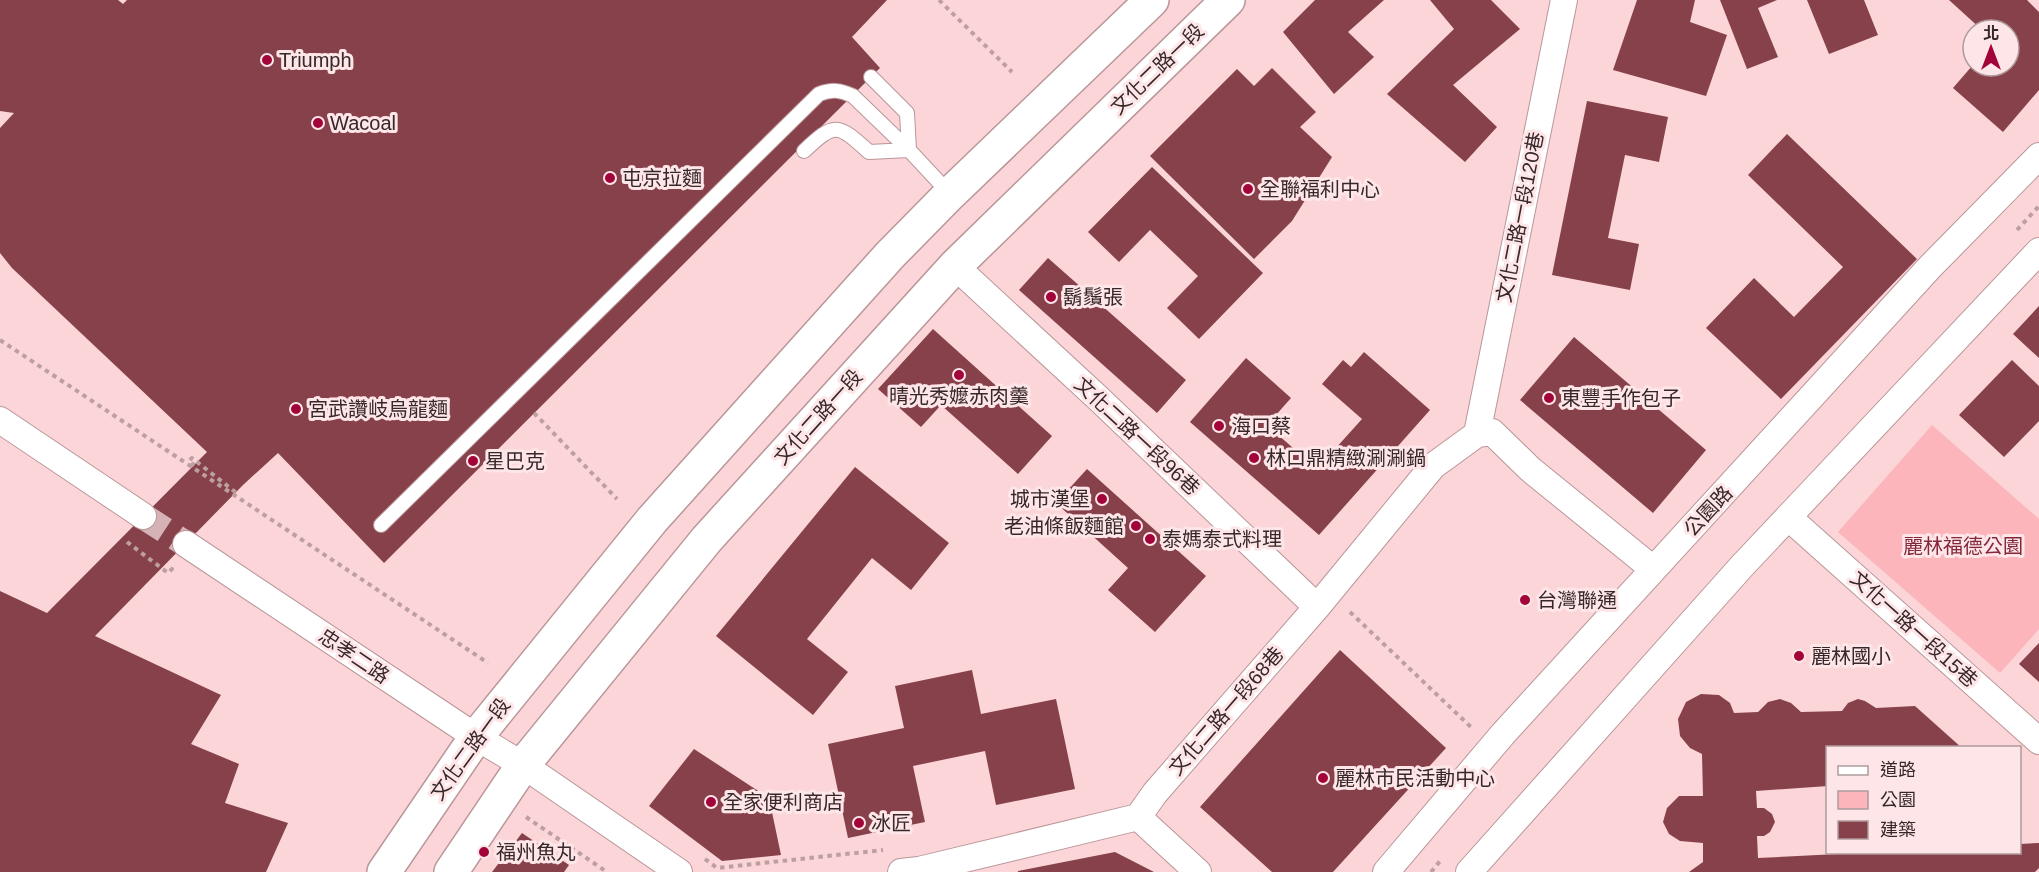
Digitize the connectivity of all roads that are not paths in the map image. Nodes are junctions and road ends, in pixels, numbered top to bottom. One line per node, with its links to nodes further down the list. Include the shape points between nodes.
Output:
1 (1152, 0): 8 (street, 文化二路一段)
2 (1228, 0): 10 (street, 文化二路一段)
3 (1564, 0): 12 (street, 文化二路一段120巷)
4 (871, 77): 5 (lane, via 908,113)
5 (909, 150): 6 (lane, via 869,152 843,131 833,129); 8 (lane); 15 (lane, via 853,96 831,90 819,94)
6 (804, 151)
7 (2039, 156): 17 (street, 公園路, via 1929,268)
8 (950, 194): 19 (street, 文化二路一段, via 890,255 652,520)
9 (2039, 251): 14 (street)
10 (955, 266): 18 (street, 文化二路一段96巷); 21 (street, 文化二路一段, via 707,539)
11 (0, 420): 13 (street)
12 (1477, 434): 17 (street, via 1492,432 1530,469); 18 (street, 文化二路一段68巷, via 1433,466)
13 (143, 516)
14 (1788, 517): 20 (street, 文化一路一段15巷); 29 (street)
15 (381, 525)
16 (186, 544): 19 (street, 忠孝二路)
17 (1653, 569): 28 (street, 公園路, via 1492,747)
18 (1317, 607): 22 (street, 文化二路一段68巷)
19 (476, 737): 21 (street, 忠孝二路); 23 (street, 文化二路一段)
20 (2039, 741)
21 (523, 765): 24 (street, 文化二路一段); 25 (street)
22 (1138, 817): 26 (street); 27 (street)
23 (384, 872)
24 (451, 872)
25 (679, 872)
26 (901, 872)
27 (1198, 872)
28 (1386, 872)
29 (1469, 872)

